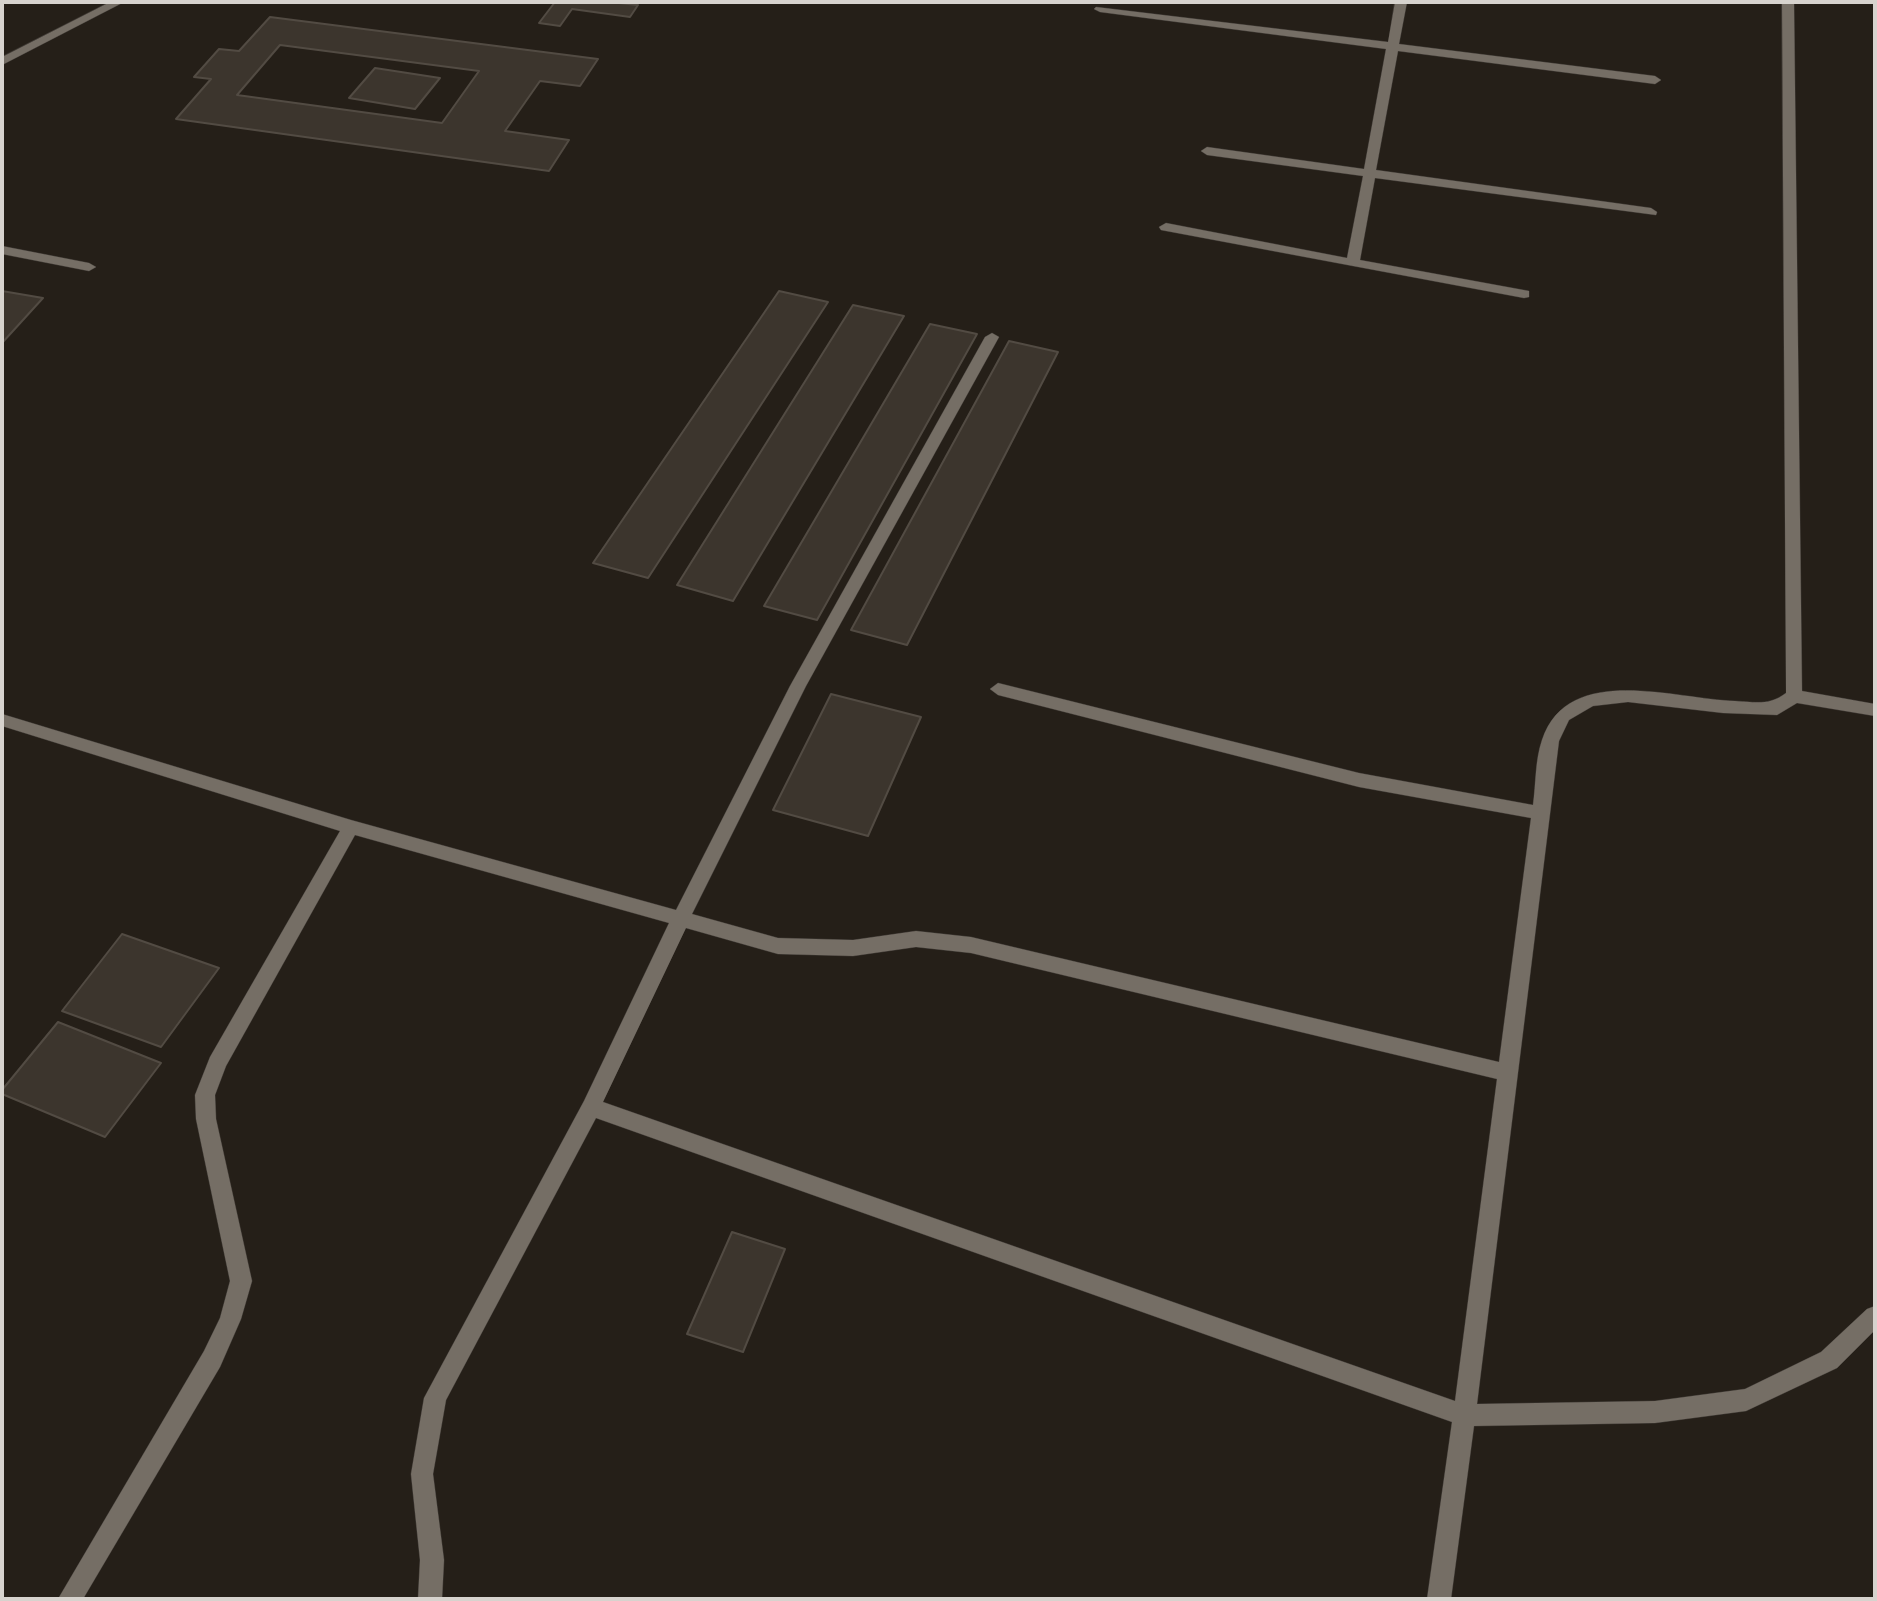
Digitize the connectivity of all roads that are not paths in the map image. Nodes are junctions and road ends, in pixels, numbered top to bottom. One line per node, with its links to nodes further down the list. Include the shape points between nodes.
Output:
1 (118, 2): 6 (street)
2 (1402, 2): 5 (street)
3 (1788, 2): 18 (street)
4 (1100, 9): 5 (street)
5 (1393, 47): 7 (street); 9 (street)
6 (2, 62)
7 (1656, 80)
8 (1207, 151): 9 (street)
9 (1370, 175): 10 (street); 13 (street)
10 (1651, 212)
11 (1166, 227): 13 (street)
12 (2, 250): 14 (street)
13 (1353, 263): 15 (street)
14 (89, 267)
15 (1524, 294)
16 (992, 337): 23 (street, via 798,686)
17 (998, 689): 21 (street, via 1359,780)
18 (1794, 696): 19 (street); 21 (street, via 1777,709 1628,696 1590,700 1563,716 1550,741)
19 (1875, 710)
20 (2, 720): 22 (street)
21 (1541, 813): 24 (street)
22 (351, 827): 23 (street); 28 (street, via 217,1063 205,1095 206,1119 241,1281 230,1319 212,1359)
23 (681, 918): 24 (street, via 778,946 853,948 916,939 971,945); 25 (street)
24 (1508, 1073): 27 (street)
25 (591, 1107): 27 (street); 29 (street, via 435,1398 422,1474 432,1560)
26 (1875, 1316): 27 (street, via 1829,1360 1746,1400 1655,1412)
27 (1464, 1415): 30 (street)
28 (70, 1599)
29 (430, 1599)
30 (1439, 1599)

